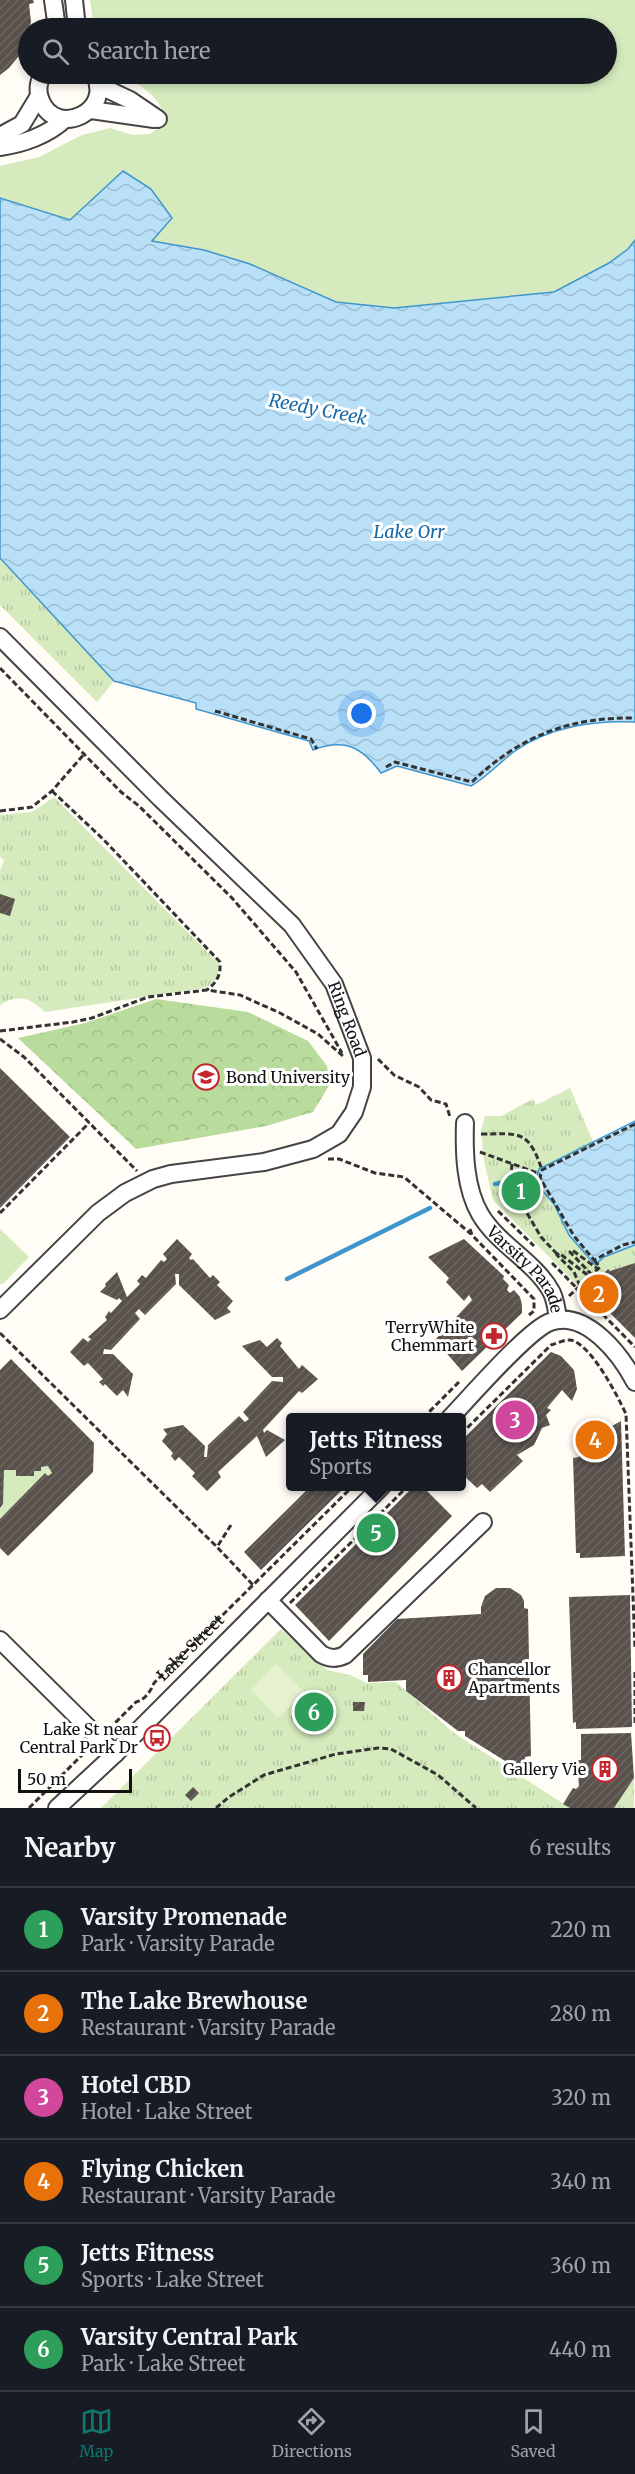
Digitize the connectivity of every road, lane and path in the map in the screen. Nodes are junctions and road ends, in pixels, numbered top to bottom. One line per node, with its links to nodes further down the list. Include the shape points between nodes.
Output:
1 (53, 0): 3 (street)
2 (74, 0): 4 (street)
3 (56, 18)
4 (76, 18)
5 (39, 84): 8 (street)
6 (96, 84): 9 (street, via 96,103)
7 (103, 84): 9 (street, via 158,119)
8 (39, 96): 10 (street, via 48,112); 11 (street, via 22,124)
9 (91, 110): 10 (street)
10 (65, 119): 12 (street, via 42,135)
11 (0, 136)
12 (0, 147)
13 (0, 637): 28 (street, Ring Road, via 292,925 334,984 362,1058 362,1087 354,1112 339,1134)
14 (0, 668): 18 (path)
15 (215, 711): 17 (path, via 311,739)
16 (635, 718): 19 (path, via 574,723 544,732 516,747 472,782 395,762)
17 (317, 749)
18 (85, 753): 20 (path); 22 (path, via 258,926 296,972 344,1057 318,1034 280,1013 240,995)
19 (386, 767)
20 (52, 791): 21 (path, via 32,807); 22 (path, via 220,962 221,972)
21 (0, 811)
22 (207, 990): 23 (path, via 148,997 73,1023)
23 (0, 1031)
24 (0, 1039): 25 (path, via 24,1057)
25 (89, 1123): 32 (path); 37 (path)
26 (465, 1124): 49 (street, Varsity Parade, via 470,1185 480,1213 548,1287)
27 (635, 1125): 33 (path)
28 (313, 1149): 38 (path, via 318,1160 339,1159 375,1173 404,1177); 48 (street, Ring Road, via 264,1162 171,1174 136,1186 98,1213)
29 (478, 1152): 30 (path); 31 (path); 33 (path, via 477,1133 518,1135 533,1148)
30 (480, 1162)
31 (511, 1166): 33 (path); 41 (path, via 514,1193 541,1237)
32 (136, 1171)
33 (541, 1172): 34 (path)
34 (542, 1185): 35 (path); 43 (path)
35 (528, 1192)
36 (493, 1205): 40 (path)
37 (0, 1213)
38 (472, 1235)
39 (635, 1242): 43 (path)
40 (535, 1247)
41 (557, 1254): 45 (path); 46 (path, via 574,1272)
42 (544, 1255): 46 (path)
43 (594, 1260): 44 (path)
44 (598, 1269): 45 (path); 45 (path, via 570,1252)
45 (591, 1276): 46 (path)
46 (579, 1287): 47 (path); 51 (path)
47 (569, 1297)
48 (0, 1310)
49 (558, 1320): 52 (street, Varsity Parade, via 579,1324 603,1340); 53 (street, via 538,1329)
50 (0, 1333): 60 (path)
51 (635, 1347)
52 (635, 1382)
53 (455, 1413)
54 (466, 1430): 65 (path, via 551,1345 566,1340 574,1341 612,1384 626,1414)
55 (348, 1491): 61 (path, Lake Street)
56 (376, 1491): 62 (street, Lake Street)
57 (403, 1491): 63 (path)
58 (483, 1522): 63 (street, via 345,1655 329,1658 321,1654)
59 (231, 1525): 60 (path)
60 (217, 1547): 61 (path)
61 (254, 1585): 68 (path, Lake Street)
62 (268, 1600): 63 (street); 69 (street, Lake Street)
63 (280, 1612)
64 (0, 1640): 68 (street)
65 (635, 1648)
66 (635, 1671): 67 (path)
67 (635, 1726)
68 (100, 1738): 69 (street); 70 (path, Lake Street)
69 (115, 1754): 71 (street, Lake Street)
70 (29, 1808)
71 (57, 1808)
72 (216, 1808): 73 (path, via 264,1775 336,1754 378,1748 391,1749 438,1775)
73 (476, 1808)

